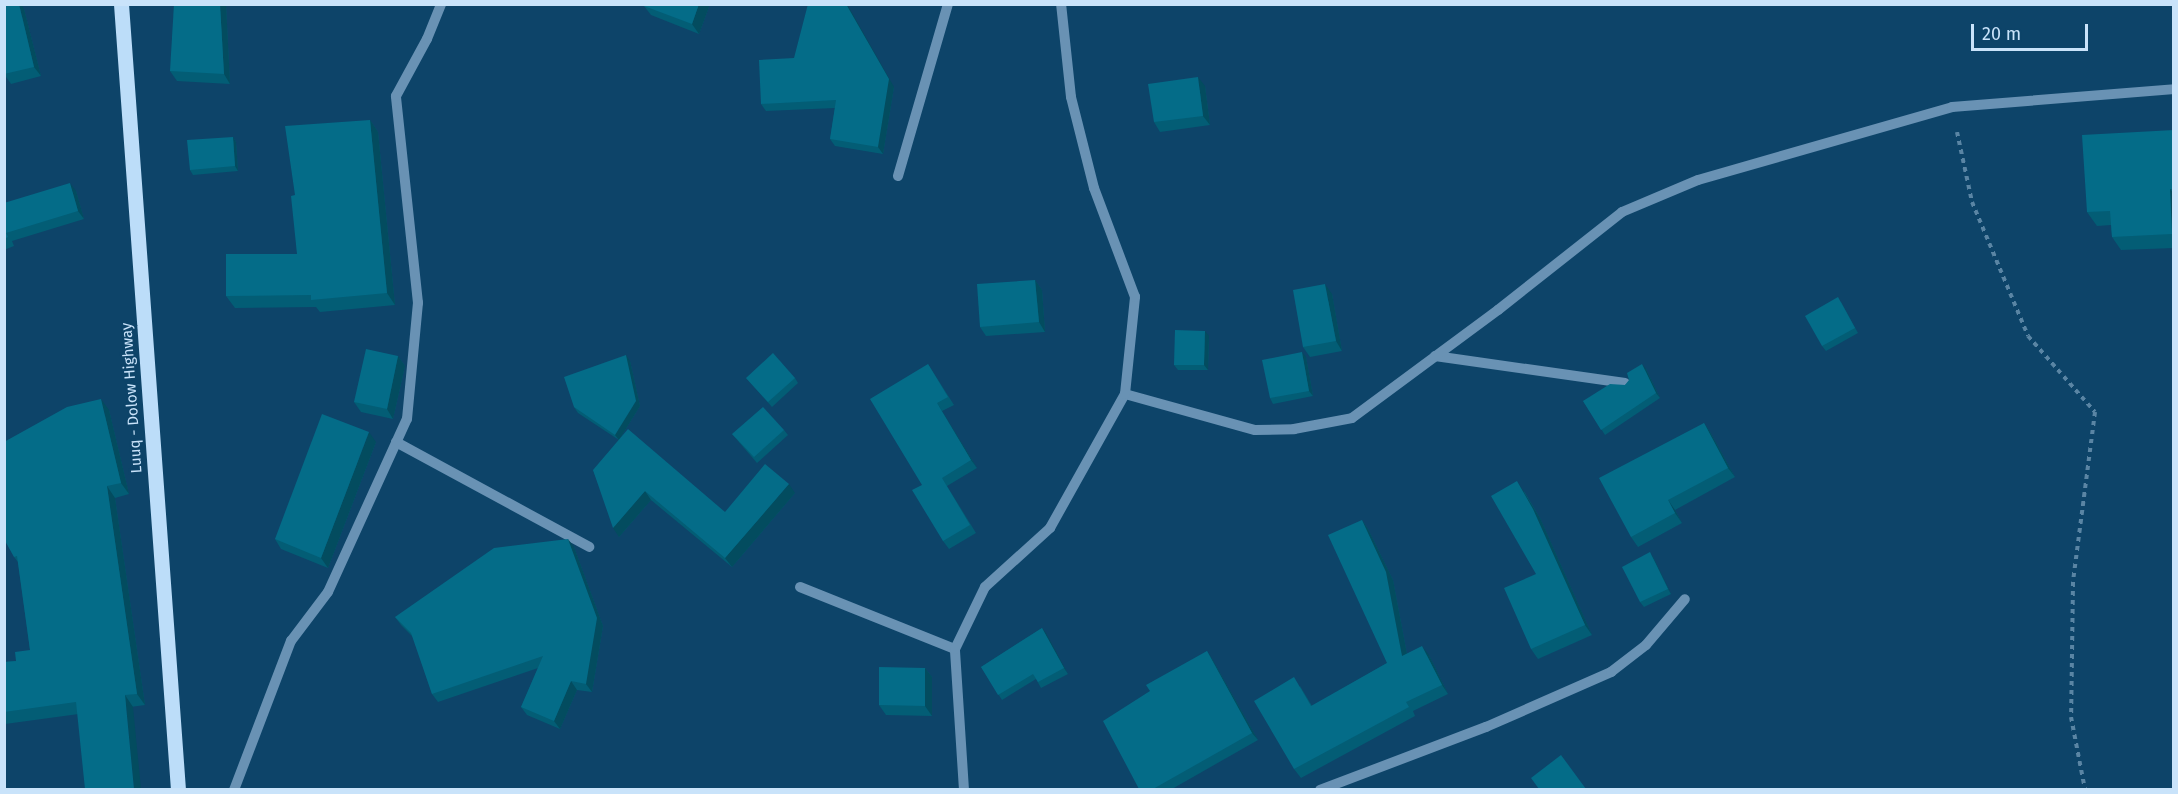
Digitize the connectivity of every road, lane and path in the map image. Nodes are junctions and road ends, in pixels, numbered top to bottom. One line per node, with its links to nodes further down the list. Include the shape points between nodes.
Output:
1 (122, 4): 16 (main road, Luuq - Dolow Highway)
2 (441, 4): 11 (street, via 428,39 396,96 418,303 407,419)
3 (948, 4): 7 (street)
4 (1061, 4): 10 (street, via 1071,97 1094,188 1135,297)
5 (2174, 89): 6 (street)
6 (1952, 107): 8 (street, via 1698,180 1622,212); 20 (path, via 1972,202 2028,336 2095,412 2073,582 2071,717)
7 (898, 176)
8 (1435, 357): 9 (street); 10 (street, via 1352,418 1294,429 1255,430)
9 (1626, 383)
10 (1125, 394): 15 (street, via 1050,528 985,587)
11 (396, 442): 12 (street); 17 (street, via 328,592 291,641)
12 (589, 547)
13 (800, 587): 15 (street)
14 (1685, 599): 19 (street, via 1646,645 1611,672 1486,727)
15 (954, 650): 18 (street)
16 (178, 789)
17 (234, 789)
18 (964, 789)
19 (1320, 789)
20 (2085, 789)

